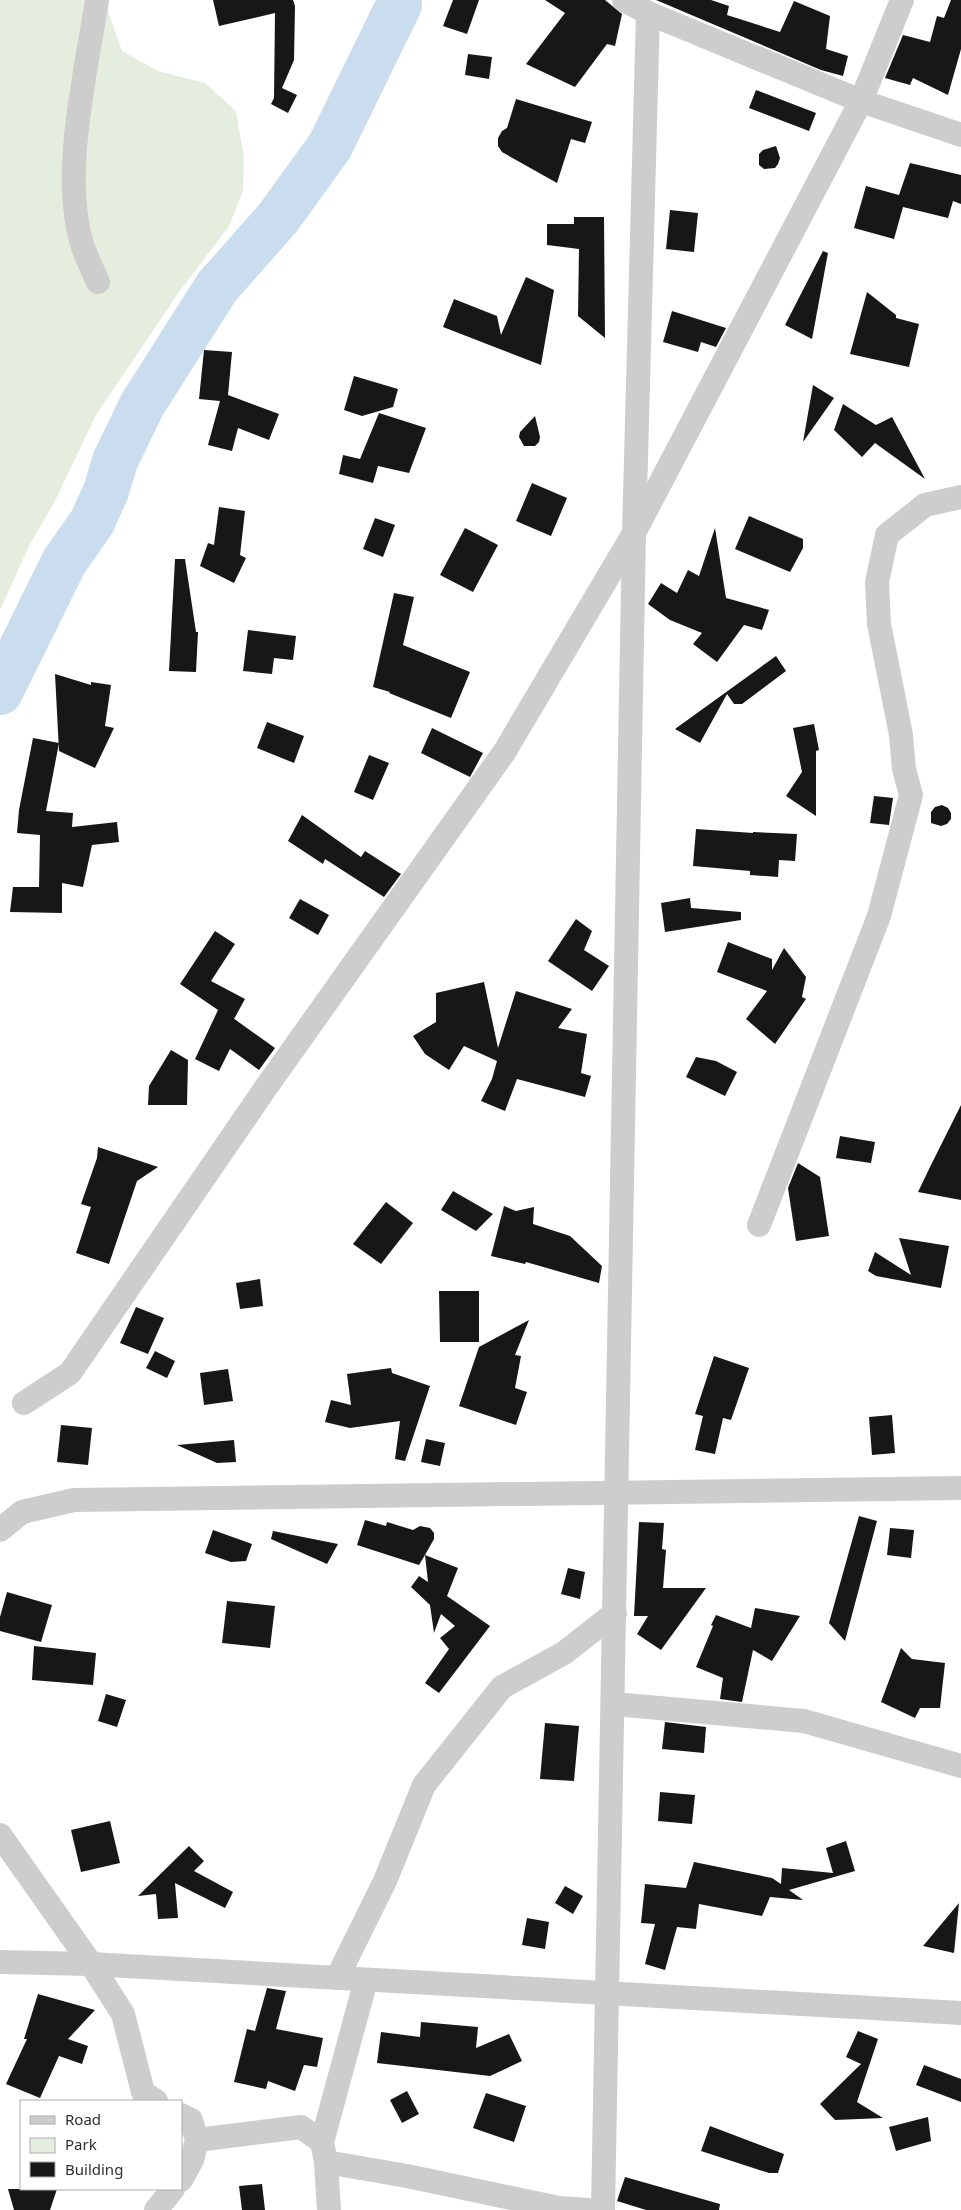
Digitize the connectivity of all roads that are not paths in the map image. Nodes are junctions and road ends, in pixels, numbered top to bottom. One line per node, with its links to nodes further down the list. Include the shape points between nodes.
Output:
1 (97, 0): 7 (street, via 73,171 83,246)
2 (624, 0): 4 (street)
3 (902, 0): 5 (street)
4 (648, 13): 5 (street); 9 (street)
5 (862, 101): 6 (street); 9 (street)
6 (961, 135)
7 (98, 282)
8 (961, 497): 10 (street, via 925,504 887,535 877,582 879,624 911,796 879,916)
9 (634, 533): 11 (street, via 505,751 267,1086 70,1373); 13 (street)
10 (759, 1225)
11 (24, 1403)
12 (961, 1488): 13 (street)
13 (616, 1493): 14 (street, via 74,1500 22,1512); 15 (street)
14 (0, 1530)
15 (615, 1614): 16 (street); 21 (street, via 564,1654 502,1687 424,1786 385,1881)
16 (614, 1704): 17 (street, via 804,1721); 23 (street)
17 (961, 1766)
18 (0, 1835): 20 (street)
19 (0, 1962): 20 (street)
20 (91, 1964): 21 (street); 25 (street, via 123,2014 143,2092)
21 (337, 1978): 22 (street)
22 (366, 1980): 23 (street); 28 (street)
23 (607, 1993): 24 (street); 34 (street)
24 (961, 2013)
25 (155, 2100)
26 (182, 2116): 27 (street, via 191,2120)
27 (197, 2140): 28 (street, via 301,2127); 29 (street, via 192,2160)
28 (324, 2152): 32 (street); 33 (street, via 407,2176 559,2208)
29 (182, 2178)
30 (172, 2190): 31 (street)
31 (156, 2210)
32 (329, 2210)
33 (589, 2210)
34 (603, 2210)

